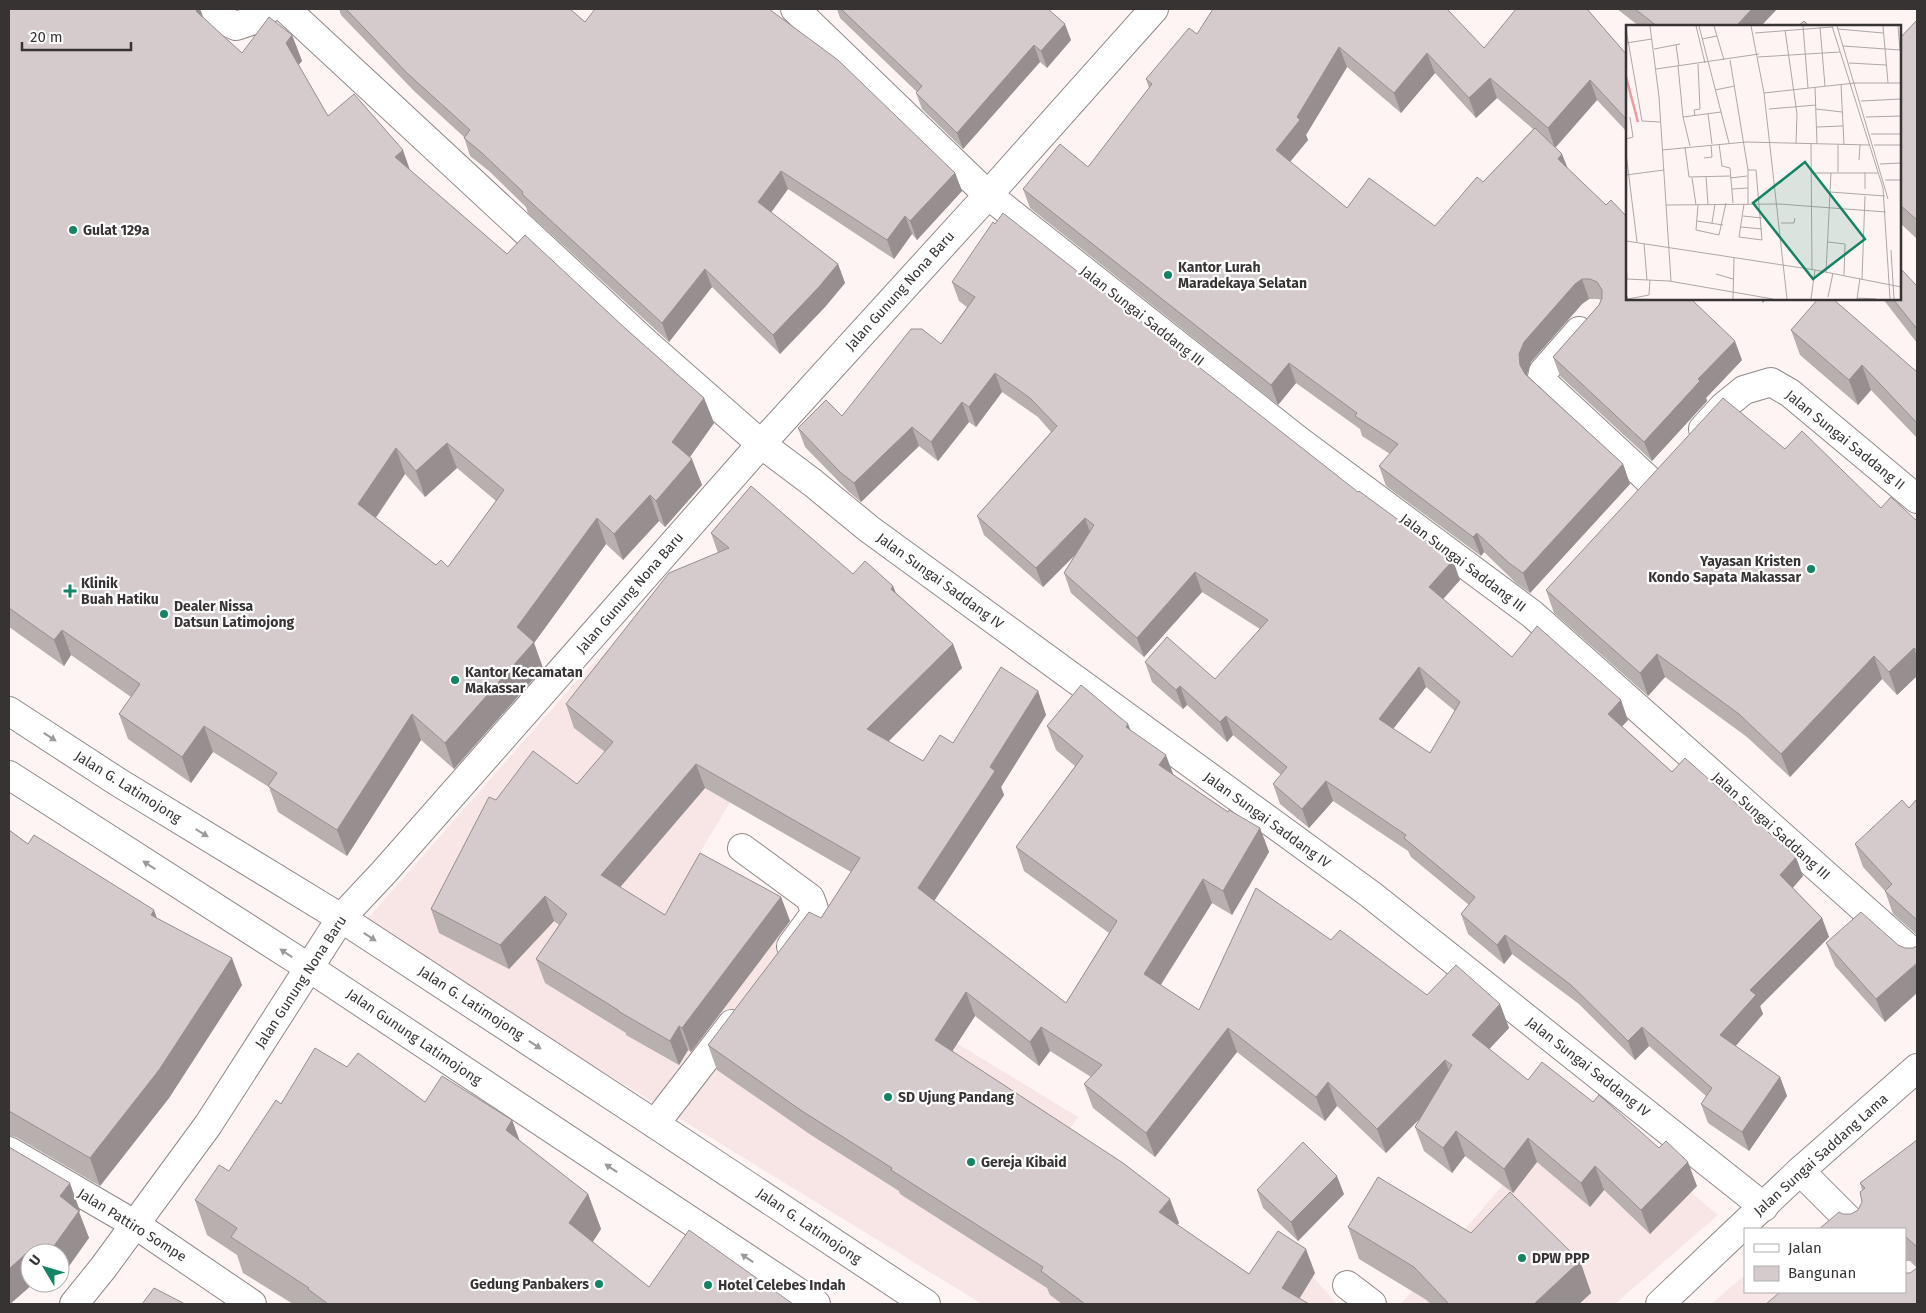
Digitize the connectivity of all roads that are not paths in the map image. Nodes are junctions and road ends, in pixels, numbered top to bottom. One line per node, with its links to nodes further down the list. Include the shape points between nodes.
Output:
1 (204, 9): 2 (street, via 236,26 254,20)
2 (268, 9)
3 (286, 9): 8 (street, Jalan Sungai Saddang IV, via 646,343)
4 (794, 9): 6 (street, Jalan Sungai Saddang III)
5 (1154, 9): 6 (street, Jalan Gunung Nona Baru)
6 (988, 195): 8 (street, Jalan Gunung Nona Baru); 14 (street, Jalan Sungai Saddang III, via 1298,440 1538,607)
7 (1594, 314): 9 (street, Jalan Sungai Saddang II, via 1543,372 1543,382 1645,491 1723,407 1744,390 1771,382 1790,393)
8 (761, 444): 13 (street, Jalan Gunung Nona Baru); 22 (street, Jalan Sungai Saddang IV, via 869,528 1370,894)
9 (1917, 499)
10 (9, 711): 13 (street, Jalan G. Latimojong, one-way to 13, via 118,782)
11 (9, 775): 16 (street, Jalan Gunung Latimojong, one-way to 11)
12 (742, 848): 15 (street, via 810,898 814,909 813,916)
13 (341, 918): 16 (street, Jalan Gunung Nona Baru); 19 (street, Jalan G. Latimojong, one-way to 19)
14 (1917, 956)
15 (779, 962)
16 (308, 967): 23 (street, Jalan Gunung Nona Baru, via 208,1125); 28 (street, Jalan Gunung Latimojong, one-way to 16)
17 (744, 1008): 19 (street)
18 (1917, 1068): 21 (street, Jalan Sungai Saddang Lama)
19 (656, 1124): 29 (street, Jalan G. Latimojong)
20 (9, 1151): 23 (street, Jalan Pattiro Sompe)
21 (1800, 1172): 22 (street, Jalan Sungai Saddang Lama); 24 (street)
22 (1764, 1207): 31 (street, Jalan Sungai Saddang Lama)
23 (136, 1225): 26 (street, Jalan Gunung Nona Baru); 27 (street, Jalan Pattiro Sompe)
24 (1857, 1228)
25 (1347, 1284): 30 (street)
26 (74, 1304)
27 (252, 1304)
28 (816, 1304)
29 (926, 1304)
30 (1372, 1304)
31 (1660, 1304)

